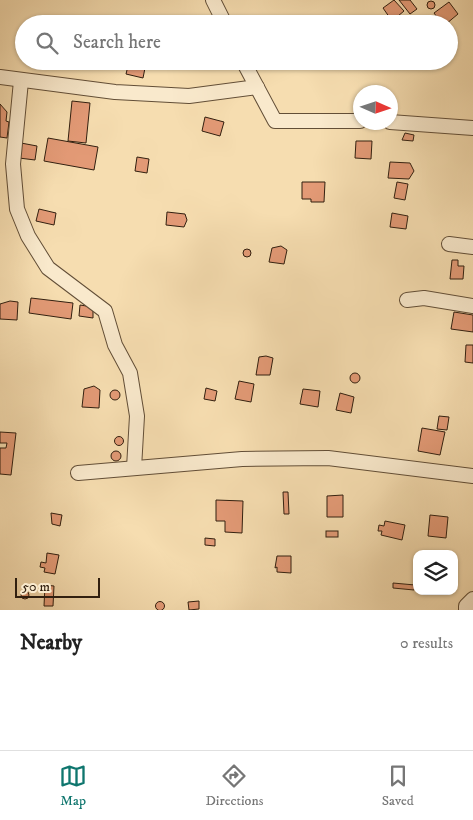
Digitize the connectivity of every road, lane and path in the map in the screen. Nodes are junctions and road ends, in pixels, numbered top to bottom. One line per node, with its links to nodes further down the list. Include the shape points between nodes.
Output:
1 (213, 0): 2 (street)
2 (220, 15)
3 (248, 70): 6 (street)
4 (0, 77): 5 (street)
5 (21, 80): 6 (street, via 115,92 189,96); 14 (street, via 13,164 17,209 28,236 48,268 105,311 115,345 130,373 137,416)
6 (257, 88): 7 (street, via 275,121)
7 (353, 121)
8 (398, 123): 9 (street)
9 (473, 128)
10 (449, 244): 11 (street)
11 (473, 247)
12 (407, 300): 13 (street, via 424,298)
13 (473, 306)
14 (134, 468): 15 (street); 16 (street, via 242,459 328,458)
15 (78, 473)
16 (473, 476)
17 (473, 598): 18 (street)
18 (466, 610)

